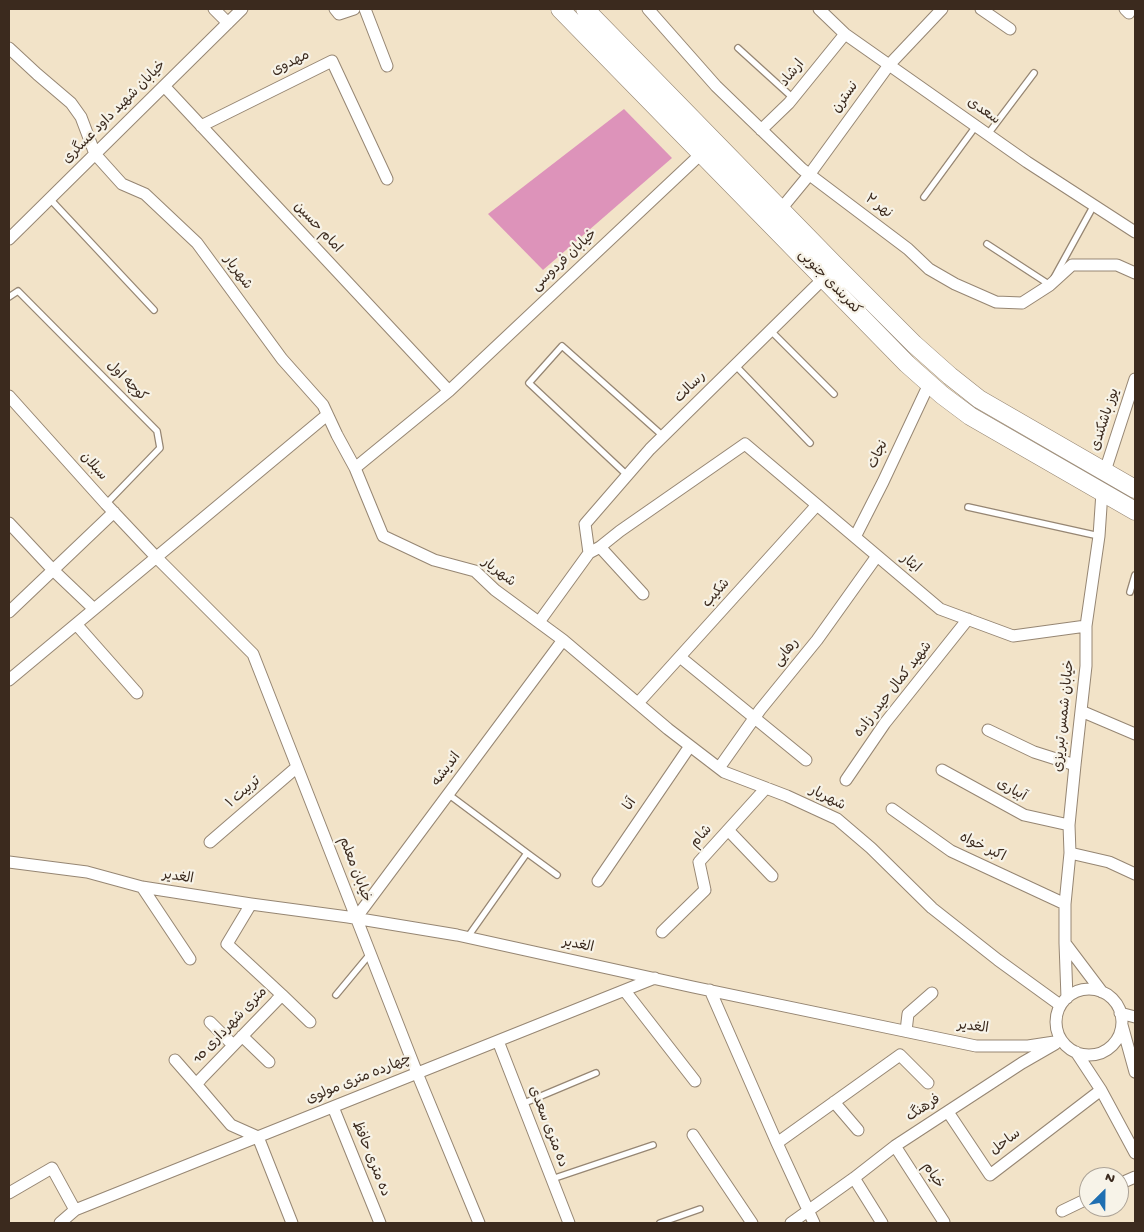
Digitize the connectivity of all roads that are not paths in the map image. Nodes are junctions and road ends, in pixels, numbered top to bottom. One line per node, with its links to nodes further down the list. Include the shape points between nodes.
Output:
1 (214, 9): 12 (street)
2 (242, 9): 12 (street, خیابان شهید داود عسگری)
3 (335, 9): 4 (street, via 339,14)
4 (354, 9)
5 (365, 9): 18 (street)
6 (560, 9): 26 (main road, کمربندی جنوبی)
7 (585, 9): 33 (main road, کمربندی جنوبی)
8 (648, 9): 24 (street, نهر ۲, via 716,86)
9 (819, 9): 14 (street, سعدی)
10 (942, 9): 17 (street, نسترن)
11 (981, 9): 13 (street)
12 (228, 23): 20 (street, خیابان شهید داود عسگری)
13 (1010, 29)
14 (845, 34): 17 (street, سعدی); 21 (street, ارشاد)
15 (9, 48): 27 (street, شهریار, via 71,103 82,117)
16 (738, 48): 21 (lane)
17 (889, 65): 23 (street, سعدی); 28 (street, نسترن)
18 (387, 66)
19 (1034, 73): 25 (lane)
20 (164, 86): 22 (street, امام حسین); 27 (street, خیابان شهید داود عسگری)
21 (793, 98): 24 (street, ارشاد)
22 (201, 126): 29 (street, مهدوی, via 332,61); 46 (street, امام حسین)
23 (976, 126): 25 (street, سعدی); 30 (lane)
24 (761, 130): 28 (street, نهر ۲)
25 (988, 134): 32 (street, سعدی)
26 (702, 153): 38 (main road, کمربندی جنوبی); 46 (street, خیابان فردوسی)
27 (95, 154): 31 (street, خیابان شهید داود عسگری); 49 (street, شهریار, via 122,184 145,194 197,243 282,359 323,405)
28 (809, 175): 33 (street, نسترن); 39 (street, نهر ۲, via 908,249 929,269 955,284 996,302 1022,303)
29 (387, 179)
30 (924, 197)
31 (50, 199): 35 (street, خیابان شهید داود عسگری); 41 (lane)
32 (1094, 205): 34 (street, سعدی); 39 (lane)
33 (781, 209): 53 (main road, کمربندی جنوبی, via 914,344 950,376 979,399)
34 (1135, 232)
35 (9, 239)
36 (988, 244): 39 (lane)
37 (1135, 273): 39 (street, نهر ۲, via 1117,265 1072,265)
38 (824, 278): 42 (street, رسالت); 45 (main road, کمربندی جنوبی)
39 (1050, 284)
40 (9, 297): 57 (lane, کوچه اول, via 18,291 157,431 160,448)
41 (154, 310)
42 (770, 330): 43 (street, رسالت); 47 (lane)
43 (735, 366): 50 (street, رسالت); 51 (lane)
44 (1135, 379): 53 (street, یوز باشکندی)
45 (929, 384): 56 (main road, کمربندی جنوبی, via 970,416); 64 (street, نجات)
46 (449, 391): 52 (street, خیابان فردوسی)
47 (834, 394)
48 (9, 396): 57 (street, سبلان)
49 (327, 415): 52 (street, شهریار); 68 (street)
50 (663, 436): 54 (street, رسالت); 54 (lane, via 562,346 529,383)
51 (810, 443)
52 (355, 468): 76 (street, شهریار, via 383,536 434,560 475,571)
53 (1105, 471): 55 (main road, کمربندی جنوبی); 56 (main road)
54 (628, 474): 66 (street, رسالت, via 584,524)
55 (1135, 489)
56 (1102, 492): 60 (main road, کمربندی جنوبی); 63 (street, خیابان شمس تبریزی)
57 (106, 504): 61 (street, سبلان)
58 (817, 505): 64 (street, ایثار); 65 (street, ایثار, via 745,444); 80 (street, شکیب)
59 (968, 507): 63 (lane)
60 (1135, 510)
61 (114, 512): 68 (street, سبلان); 69 (street)
62 (9, 523): 69 (street)
63 (1099, 536): 78 (street, خیابان شمس تبریزی)
64 (855, 537): 67 (street, ایثار)
65 (600, 546): 66 (street); 72 (street)
66 (589, 553): 76 (street)
67 (877, 556): 75 (street, ایثار, via 940,609); 85 (street, رهایی, via 817,640)
68 (156, 557): 73 (street); 91 (street, خیابان معلم, via 253,654)
69 (53, 570): 73 (street); 74 (street)
70 (1135, 575): 71 (lane)
71 (1130, 592)
72 (643, 594)
73 (94, 609): 77 (street)
74 (9, 612)
75 (968, 619): 78 (street, ایثار, via 1013,636); 94 (street, شهید کمال حیدر زاده, via 885,723)
76 (539, 622): 79 (street, شهریار)
77 (76, 624): 81 (street); 82 (street)
78 (1086, 626): 84 (street, خیابان شمس تبریزی)
79 (563, 640): 83 (street, شهریار); 96 (street, اندیشه)
80 (680, 657): 83 (street, شکیب); 85 (street)
81 (9, 680)
82 (137, 693)
83 (638, 703): 88 (street, شهریار)
84 (1081, 711): 87 (street); 90 (street, خیابان شمس تبریزی)
85 (754, 718): 89 (street); 92 (street, رهایی)
86 (988, 730): 90 (street, via 1034,752)
87 (1135, 734)
88 (690, 746): 92 (street, شهریار); 107 (street, آنا)
89 (806, 760)
90 (1074, 765): 98 (street, خیابان شمس تبریزی)
91 (297, 767): 100 (street, تربیت ۱); 111 (street, خیابان معلم)
92 (718, 768): 95 (street, شهریار)
93 (942, 770): 98 (street, آبیاری, via 1024,816)
94 (846, 780)
95 (766, 788): 99 (street, شام); 124 (street, شهریار, via 837,819 932,908 998,960)
96 (448, 794): 101 (lane); 111 (street, اندیشه)
97 (892, 809): 110 (street, اکبر خواه, via 951,851)
98 (1070, 825): 102 (street, خیابان شمس تبریزی)
99 (728, 830): 106 (street); 112 (street, شام, via 699,862 705,890)
100 (210, 842)
101 (527, 853): 105 (lane); 113 (lane)
102 (1070, 853): 104 (street, via 1109,862); 110 (street, خیابان شمس تبریزی)
103 (9, 862): 108 (street, الغدیر, via 88,872)
104 (1135, 874)
105 (557, 875)
106 (772, 876)
107 (598, 881)
108 (142, 887): 109 (street, الغدیر); 116 (street)
109 (250, 904): 111 (street, الغدیر); 122 (street, 10 متری شهرداری, via 227,944)
110 (1065, 904): 114 (street, خیابان شمس تبریزی)
111 (356, 918): 113 (street, الغدیر); 115 (street, خیابان معلم)
112 (662, 932)
113 (467, 938): 117 (street, الغدیر)
114 (1065, 944): 120 (street); 124 (street, خیابان شمس تبریزی)
115 (370, 954): 123 (lane); 138 (street, خیابان معلم)
116 (190, 959)
117 (655, 978): 118 (street, چهارده متری مولوی); 119 (street, الغدیر)
118 (624, 990): 131 (street, چهارده متری مولوی); 140 (street)
119 (710, 990): 129 (street, الغدیر); 151 (street)
120 (1102, 992): 124 (street, via 1083,989); 125 (street, via 1116,1003)
121 (932, 993): 129 (street, via 908,1014)
122 (282, 995): 128 (street); 130 (street, 10 متری شهرداری)
123 (336, 996)
124 (1064, 1002): 132 (street, via 1056,1023)
125 (1121, 1017): 126 (street); 134 (street, via 1117,1040 1104,1052 1086,1055); 137 (street)
126 (1135, 1017)
127 (210, 1022): 133 (street)
128 (310, 1022)
129 (906, 1031): 132 (street, الغدیر, via 976,1046 1028,1046)
130 (242, 1036): 133 (street); 136 (street); 142 (street, 10 متری شهرداری)
131 (498, 1041): 138 (street, چهارده متری مولوی); 145 (street, ده متری سعدی)
132 (1061, 1041): 134 (street); 147 (street, فرهنگ)
133 (233, 1045): 142 (street)
134 (1076, 1052): 143 (street)
135 (176, 1060): 142 (street)
136 (269, 1062)
137 (1135, 1072)
138 (417, 1073): 146 (street, چهارده متری مولوی); 167 (street, خیابان معلم)
139 (596, 1073): 145 (lane)
140 (695, 1081)
141 (928, 1082): 144 (street, via 900,1055)
142 (196, 1084): 150 (street, 10 متری شهرداری, via 231,1125)
143 (1101, 1090): 147 (street, ساحل, via 990,1175); 154 (street)
144 (834, 1102): 148 (street); 151 (street)
145 (522, 1104): 156 (street, ده متری سعدی)
146 (333, 1107): 150 (street, چهارده متری مولوی); 166 (street, ده متری حافظ)
147 (948, 1112): 153 (street, فرهنگ)
148 (858, 1130)
149 (693, 1135): 170 (street)
150 (258, 1137): 160 (street, چهارده متری مولوی); 163 (street)
151 (777, 1143): 161 (street)
152 (653, 1144): 156 (lane)
153 (896, 1146): 155 (street, فرهنگ); 164 (street, خیام)
154 (1135, 1153)
155 (854, 1178): 161 (street, فرهنگ); 173 (street)
156 (552, 1179): 168 (street, ده متری سعدی)
157 (9, 1193): 160 (street, via 52,1168)
158 (1079, 1202): 162 (street)
159 (700, 1209): 169 (lane)
160 (75, 1210): 165 (street, چهارده متری مولوی)
161 (808, 1210): 171 (street, فرهنگ); 172 (street)
162 (1062, 1210)
163 (288, 1222)
164 (944, 1222)
165 (60, 1223)
166 (380, 1223)
167 (479, 1223)
168 (569, 1223)
169 (660, 1223)
170 (752, 1223)
171 (791, 1223)
172 (814, 1223)
173 (882, 1223)

